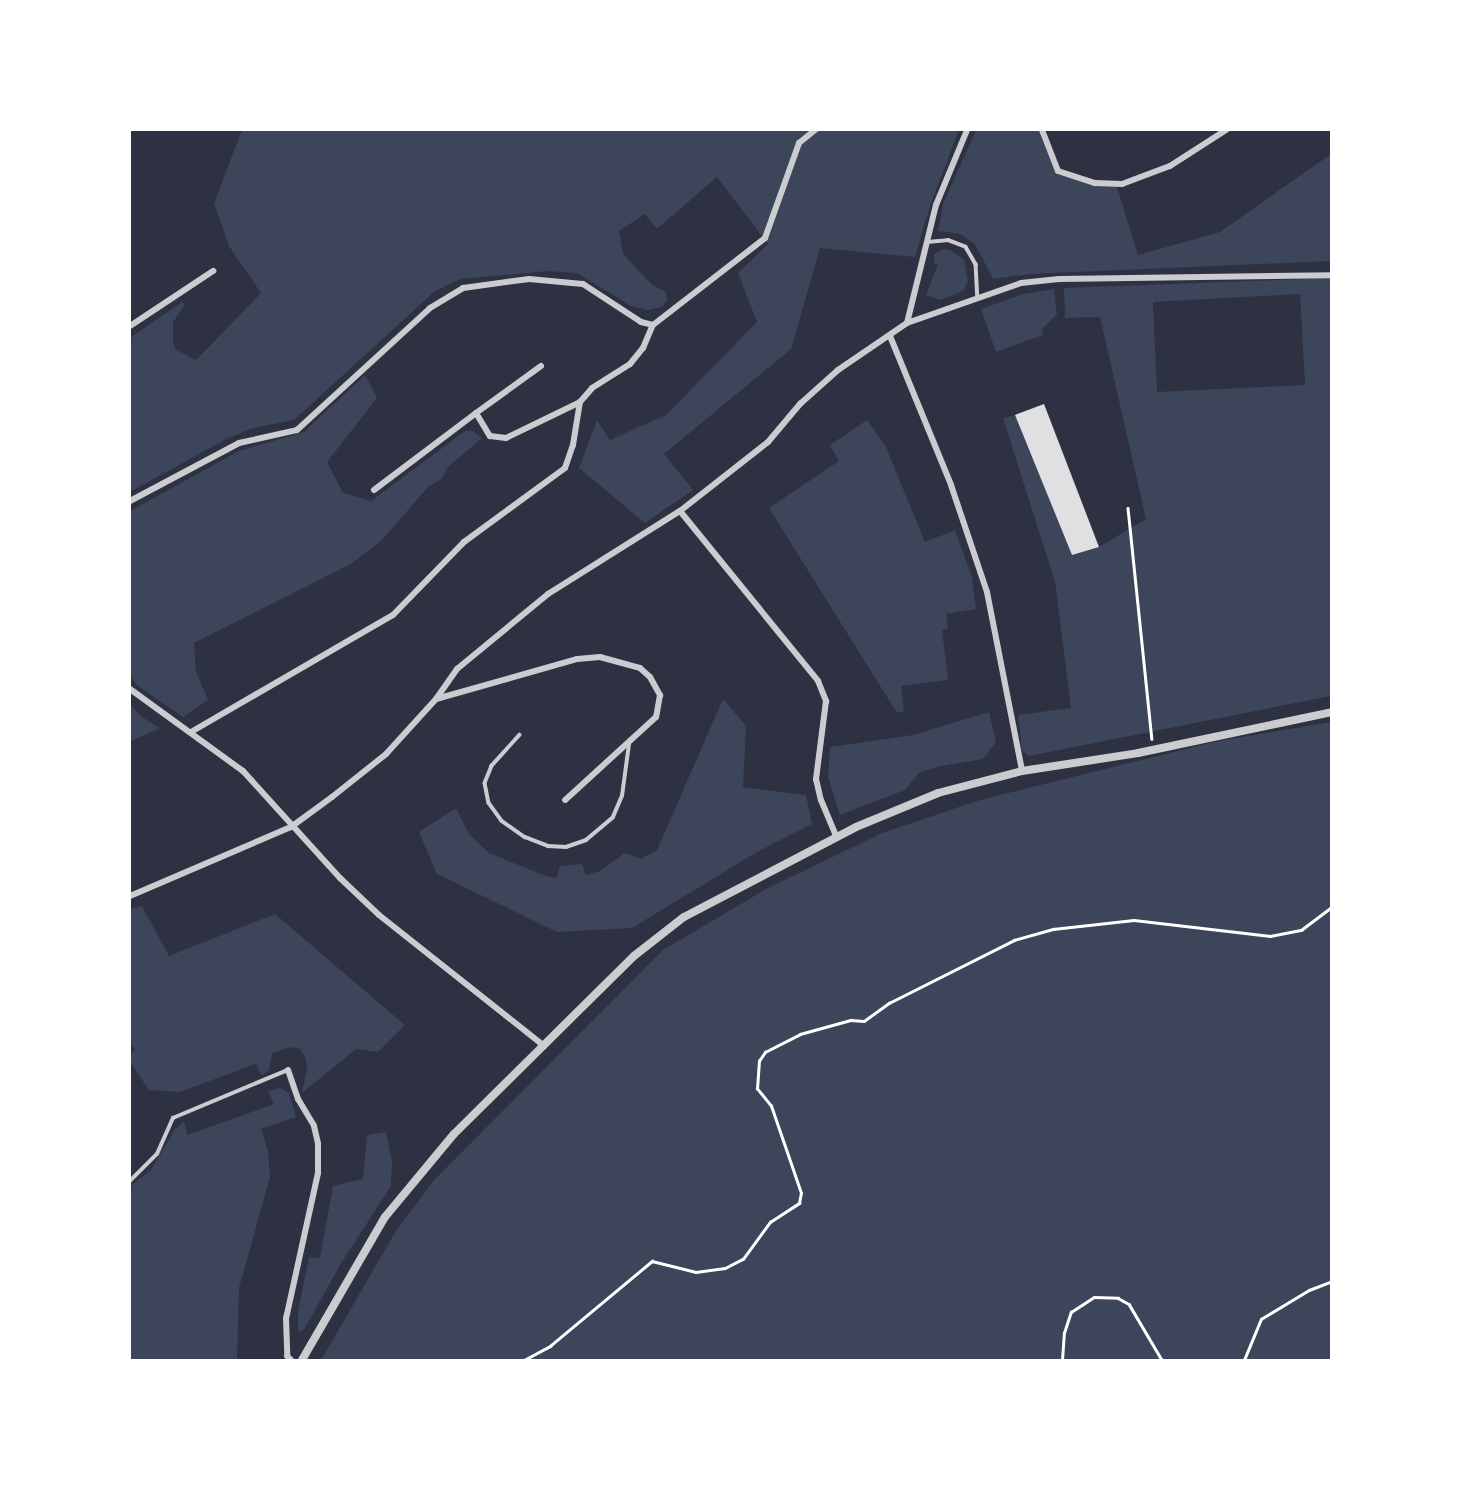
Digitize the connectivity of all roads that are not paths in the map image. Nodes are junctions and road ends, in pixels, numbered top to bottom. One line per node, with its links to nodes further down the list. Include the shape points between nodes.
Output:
1 (816, 130): 10 (street, via 799,143 765,238)
2 (967, 130): 5 (street, via 936,205)
3 (1042, 130): 4 (street, via 1058,171 1095,183 1122,184 1170,166)
4 (1226, 130)
5 (927, 242): 8 (lane, via 948,240 966,247 976,264); 9 (street)
6 (213, 271): 11 (street)
7 (1332, 275): 8 (street, via 1059,279 1021,283)
8 (978, 297): 9 (street)
9 (907, 323): 12 (street)
10 (653, 325): 14 (street, via 630,364 592,388); 17 (street, via 641,323 583,284 529,279 463,288 430,308 297,430 239,443)
11 (130, 326)
12 (890, 335): 18 (street, via 838,370 800,404 768,442); 25 (street, via 951,485 987,592)
13 (541, 366): 15 (street)
14 (580, 402): 15 (street, via 506,438 490,436); 22 (street, via 565,468 464,542 393,615)
15 (476, 414): 16 (street)
16 (374, 490)
17 (130, 500)
18 (680, 510): 20 (street, via 548,594 457,669); 28 (street, via 818,681 826,701 816,779)
19 (130, 690): 22 (street)
20 (436, 699): 24 (street, via 577,659 626,662 650,677 660,695 656,717); 27 (street, via 386,754)
21 (1332, 712): 25 (street)
22 (191, 732): 27 (street, via 243,771)
23 (520, 735): 24 (lane, via 492,766 485,783 488,803 502,821 525,836 557,846 586,840 613,817 622,796)
24 (629, 742): 26 (street)
25 (1022, 771): 28 (street, via 937,793)
26 (565, 800)
27 (291, 827): 29 (street); 30 (street, via 379,915)
28 (837, 838): 30 (street, via 684,917 634,956)
29 (130, 896)
30 (544, 1046): 34 (street, via 454,1134 384,1217)
31 (288, 1070): 32 (lane, via 173,1118 157,1154); 33 (street, via 318,1144 318,1173 286,1318)
32 (130, 1181)
33 (291, 1360)
34 (302, 1360)

